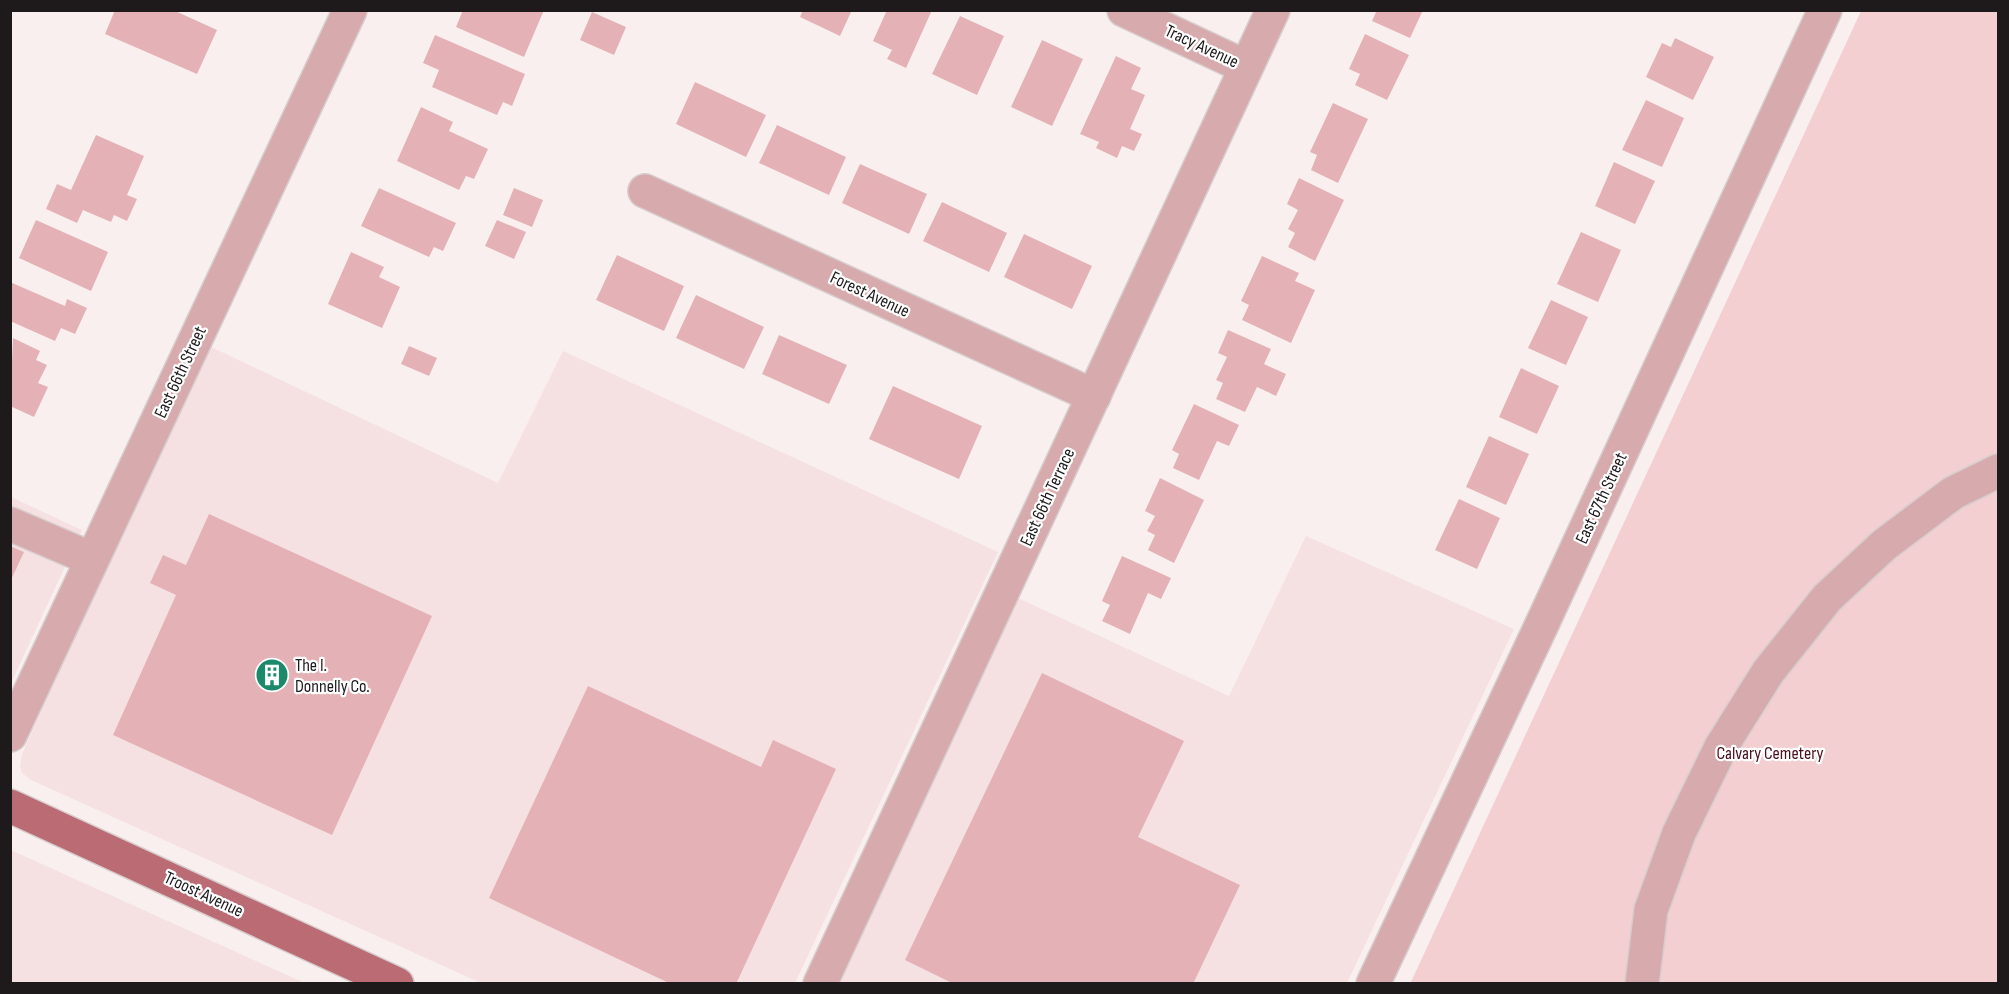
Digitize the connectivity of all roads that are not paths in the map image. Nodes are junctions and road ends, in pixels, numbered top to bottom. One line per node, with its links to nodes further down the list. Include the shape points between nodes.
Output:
1 (350, 10): 10 (street, East 66th Street)
2 (1124, 10): 5 (street, Tracy Avenue)
3 (1273, 10): 5 (street, East 66th Terrace)
4 (1825, 10): 15 (street, East 67th Street)
5 (1246, 67): 7 (street, East 66th Terrace)
6 (645, 191): 7 (street, Forest Avenue)
7 (1094, 396): 14 (street, East 66th Terrace)
8 (1998, 471): 16 (street, via 1953,493 1884,545 1827,598 1768,672 1721,747 1679,833 1651,910)
9 (10, 524): 10 (street)
10 (92, 559): 11 (street, East 66th Street)
11 (10, 735)
12 (10, 806): 13 (main road, Troost Avenue)
13 (397, 984)
14 (820, 984)
15 (1373, 984)
16 (1642, 984)

